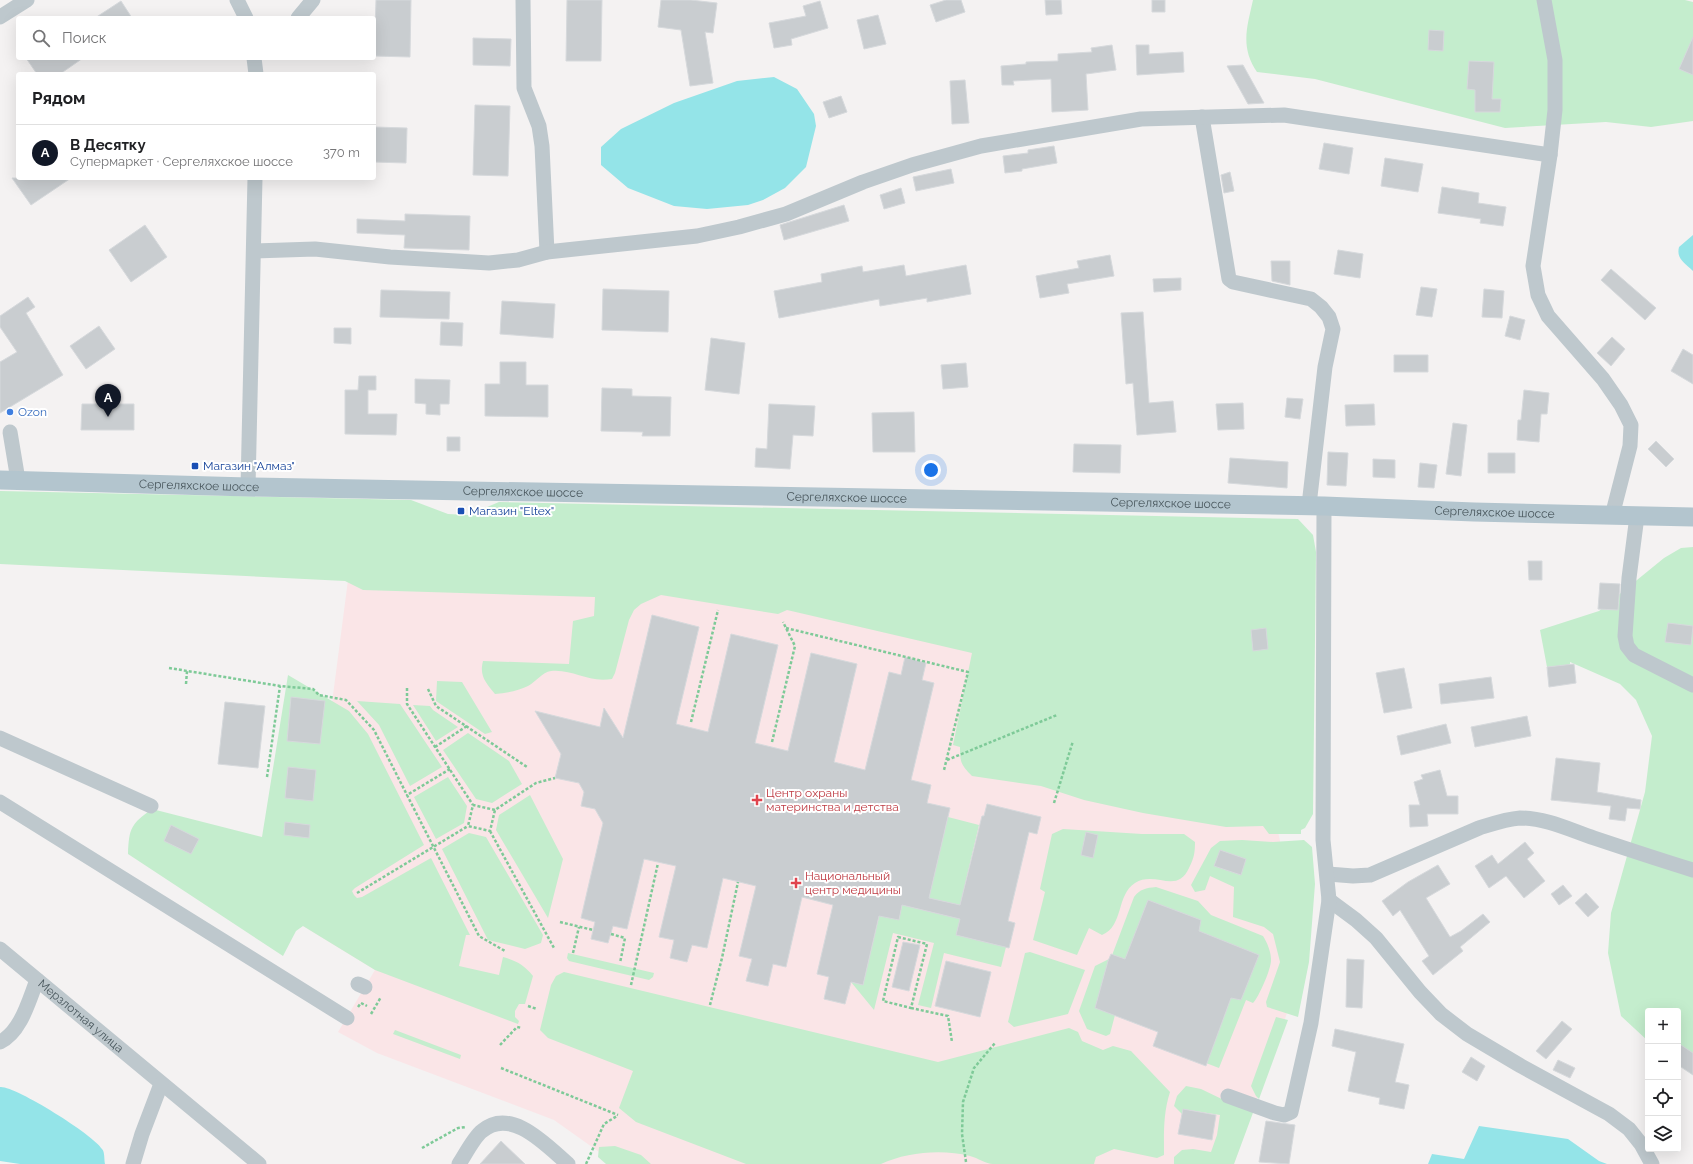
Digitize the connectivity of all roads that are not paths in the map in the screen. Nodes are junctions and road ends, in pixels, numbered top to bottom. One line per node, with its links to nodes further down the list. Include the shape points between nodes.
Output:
1 (27, 0): 8 (street)
2 (237, 0): 6 (street)
3 (313, 0): 7 (street)
4 (523, 0): 13 (street, via 524,88 539,126 542,146)
5 (1544, 0): 10 (street, via 1555,60 1555,110)
6 (245, 16)
7 (300, 16)
8 (0, 17)
9 (1202, 116): 10 (street, via 1284,115); 13 (street, via 1141,119 981,146 912,165 786,214 739,227 697,236); 17 (street, via 1229,279 1311,299 1329,317 1333,329 1325,367)
10 (1550, 155): 18 (street, via 1533,266 1538,295 1548,316 1603,379 1631,425 1630,446)
11 (255, 180): 12 (street)
12 (254, 251): 13 (street, via 314,249 489,263 518,260); 16 (street)
13 (547, 252)
14 (10, 432): 15 (street)
15 (9, 480): 16 (main road, Сергеляхское шоссе)
16 (248, 487): 17 (main road, Сергеляхское шоссе)
17 (1317, 506): 18 (main road, Сергеляхское шоссе); 26 (street, via 1323,840)
18 (1612, 516): 19 (main road, Сергеляхское шоссе)
19 (1637, 516): 20 (main road, Сергеляхское шоссе); 21 (street, via 1629,578 1625,636 1627,646 1634,655)
20 (1693, 517)
21 (1693, 685)
22 (0, 738): 24 (street)
23 (0, 802): 30 (street)
24 (151, 806)
25 (1693, 870): 26 (street, via 1559,825 1520,818 1479,828 1370,875)
26 (1328, 874): 27 (street)
27 (1329, 900): 33 (street, via 1312,1023 1291,1112 1284,1115 1275,1113); 38 (street, via 1376,938 1420,992 1442,1014 1467,1034 1609,1114 1633,1134)
28 (0, 949): 29 (street, Мерзлотная улица)
29 (37, 980): 31 (street, via 16,1027); 32 (street, Мерзлотная улица)
30 (347, 1018)
31 (0, 1042)
32 (161, 1084): 34 (street); 35 (street, Мерзлотная улица)
33 (1228, 1096)
34 (133, 1164)
35 (259, 1164)
36 (459, 1164): 37 (street, via 481,1131 492,1124 509,1122 533,1133)
37 (568, 1164)
38 (1652, 1164)

